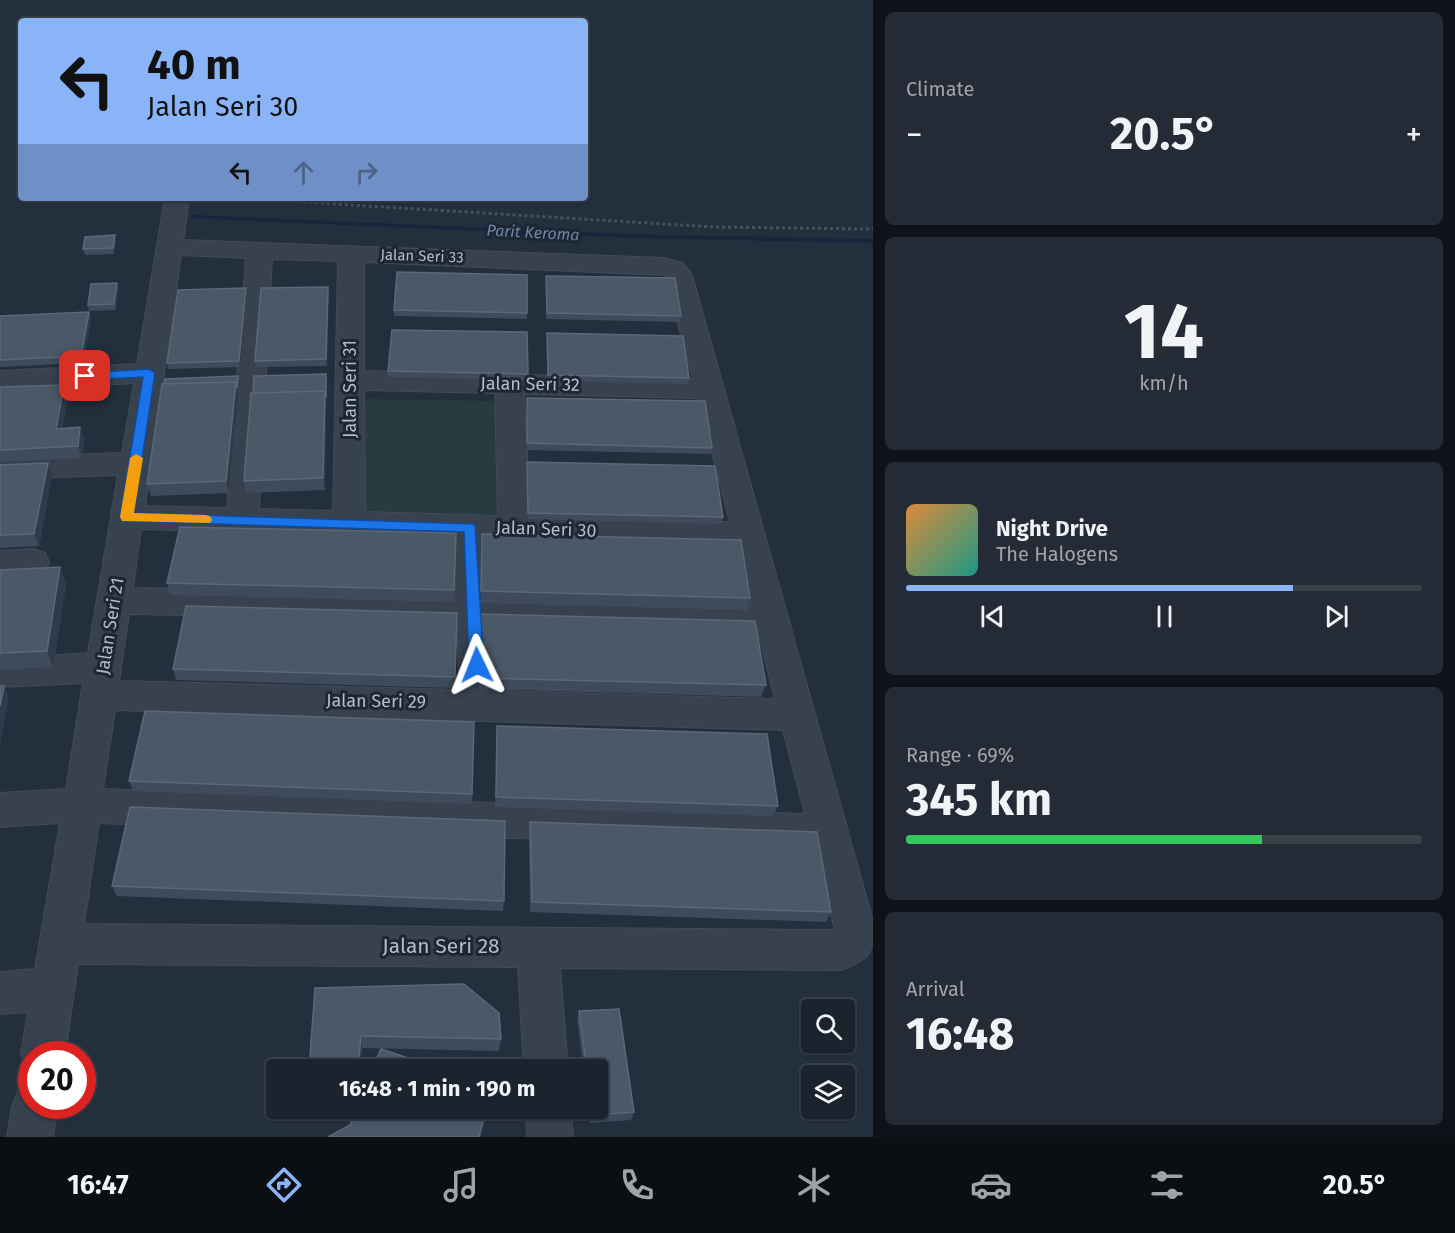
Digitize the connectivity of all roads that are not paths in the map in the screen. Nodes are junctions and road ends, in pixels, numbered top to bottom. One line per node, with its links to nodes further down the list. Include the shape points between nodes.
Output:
1 (177, 201): 2 (street, Jalan Seri 21)
2 (169, 247): 3 (street, Jalan Seri 33); 5 (street, Jalan Seri 21)
3 (260, 250): 4 (street, Jalan Seri 33); 13 (street)
4 (351, 254): 6 (street, Jalan Seri 31); 9 (street, Jalan Seri 33, via 674,269 679,275)
5 (149, 373): 7 (street); 10 (street, Jalan Seri 21)
6 (350, 380): 8 (street, Jalan Seri 32); 14 (street, Jalan Seri 31)
7 (0, 381)
8 (509, 384): 9 (street, Jalan Seri 32); 16 (street)
9 (709, 389): 17 (street)
10 (136, 463): 11 (street); 12 (street, Jalan Seri 21)
11 (0, 468)
12 (127, 517): 13 (street, Jalan Seri 30); 20 (street, Jalan Seri 21)
13 (242, 521): 14 (street, Jalan Seri 30)
14 (349, 524): 15 (street, Jalan Seri 30)
15 (470, 527): 16 (street, Jalan Seri 30); 21 (street)
16 (514, 528): 17 (street, Jalan Seri 30)
17 (748, 535): 22 (street)
18 (33, 562): 19 (street)
19 (0, 564)
20 (114, 601): 21 (street); 24 (street, Jalan Seri 21)
21 (475, 607): 22 (street); 25 (street)
22 (771, 618): 26 (street)
23 (0, 674): 24 (street, Jalan Seri 29)
24 (101, 681): 25 (street, Jalan Seri 29); 27 (street, Jalan Seri 21)
25 (478, 704): 26 (street, Jalan Seri 29)
26 (797, 715): 29 (street)
27 (82, 805): 28 (street); 29 (street); 30 (street, Jalan Seri 21)
28 (0, 810)
29 (828, 832): 31 (street, Jalan Seri 28, via 857,937 841,950)
30 (60, 944): 31 (street, Jalan Seri 28); 32 (street, Jalan Seri 21)
31 (538, 946): 35 (street)
32 (53, 989): 33 (street); 34 (street, Jalan Seri 21)
33 (0, 993)
34 (45, 1041)
35 (545, 1059)
36 (33, 1119): 38 (street)
37 (549, 1119): 39 (street)
38 (30, 1137)
39 (550, 1137)

